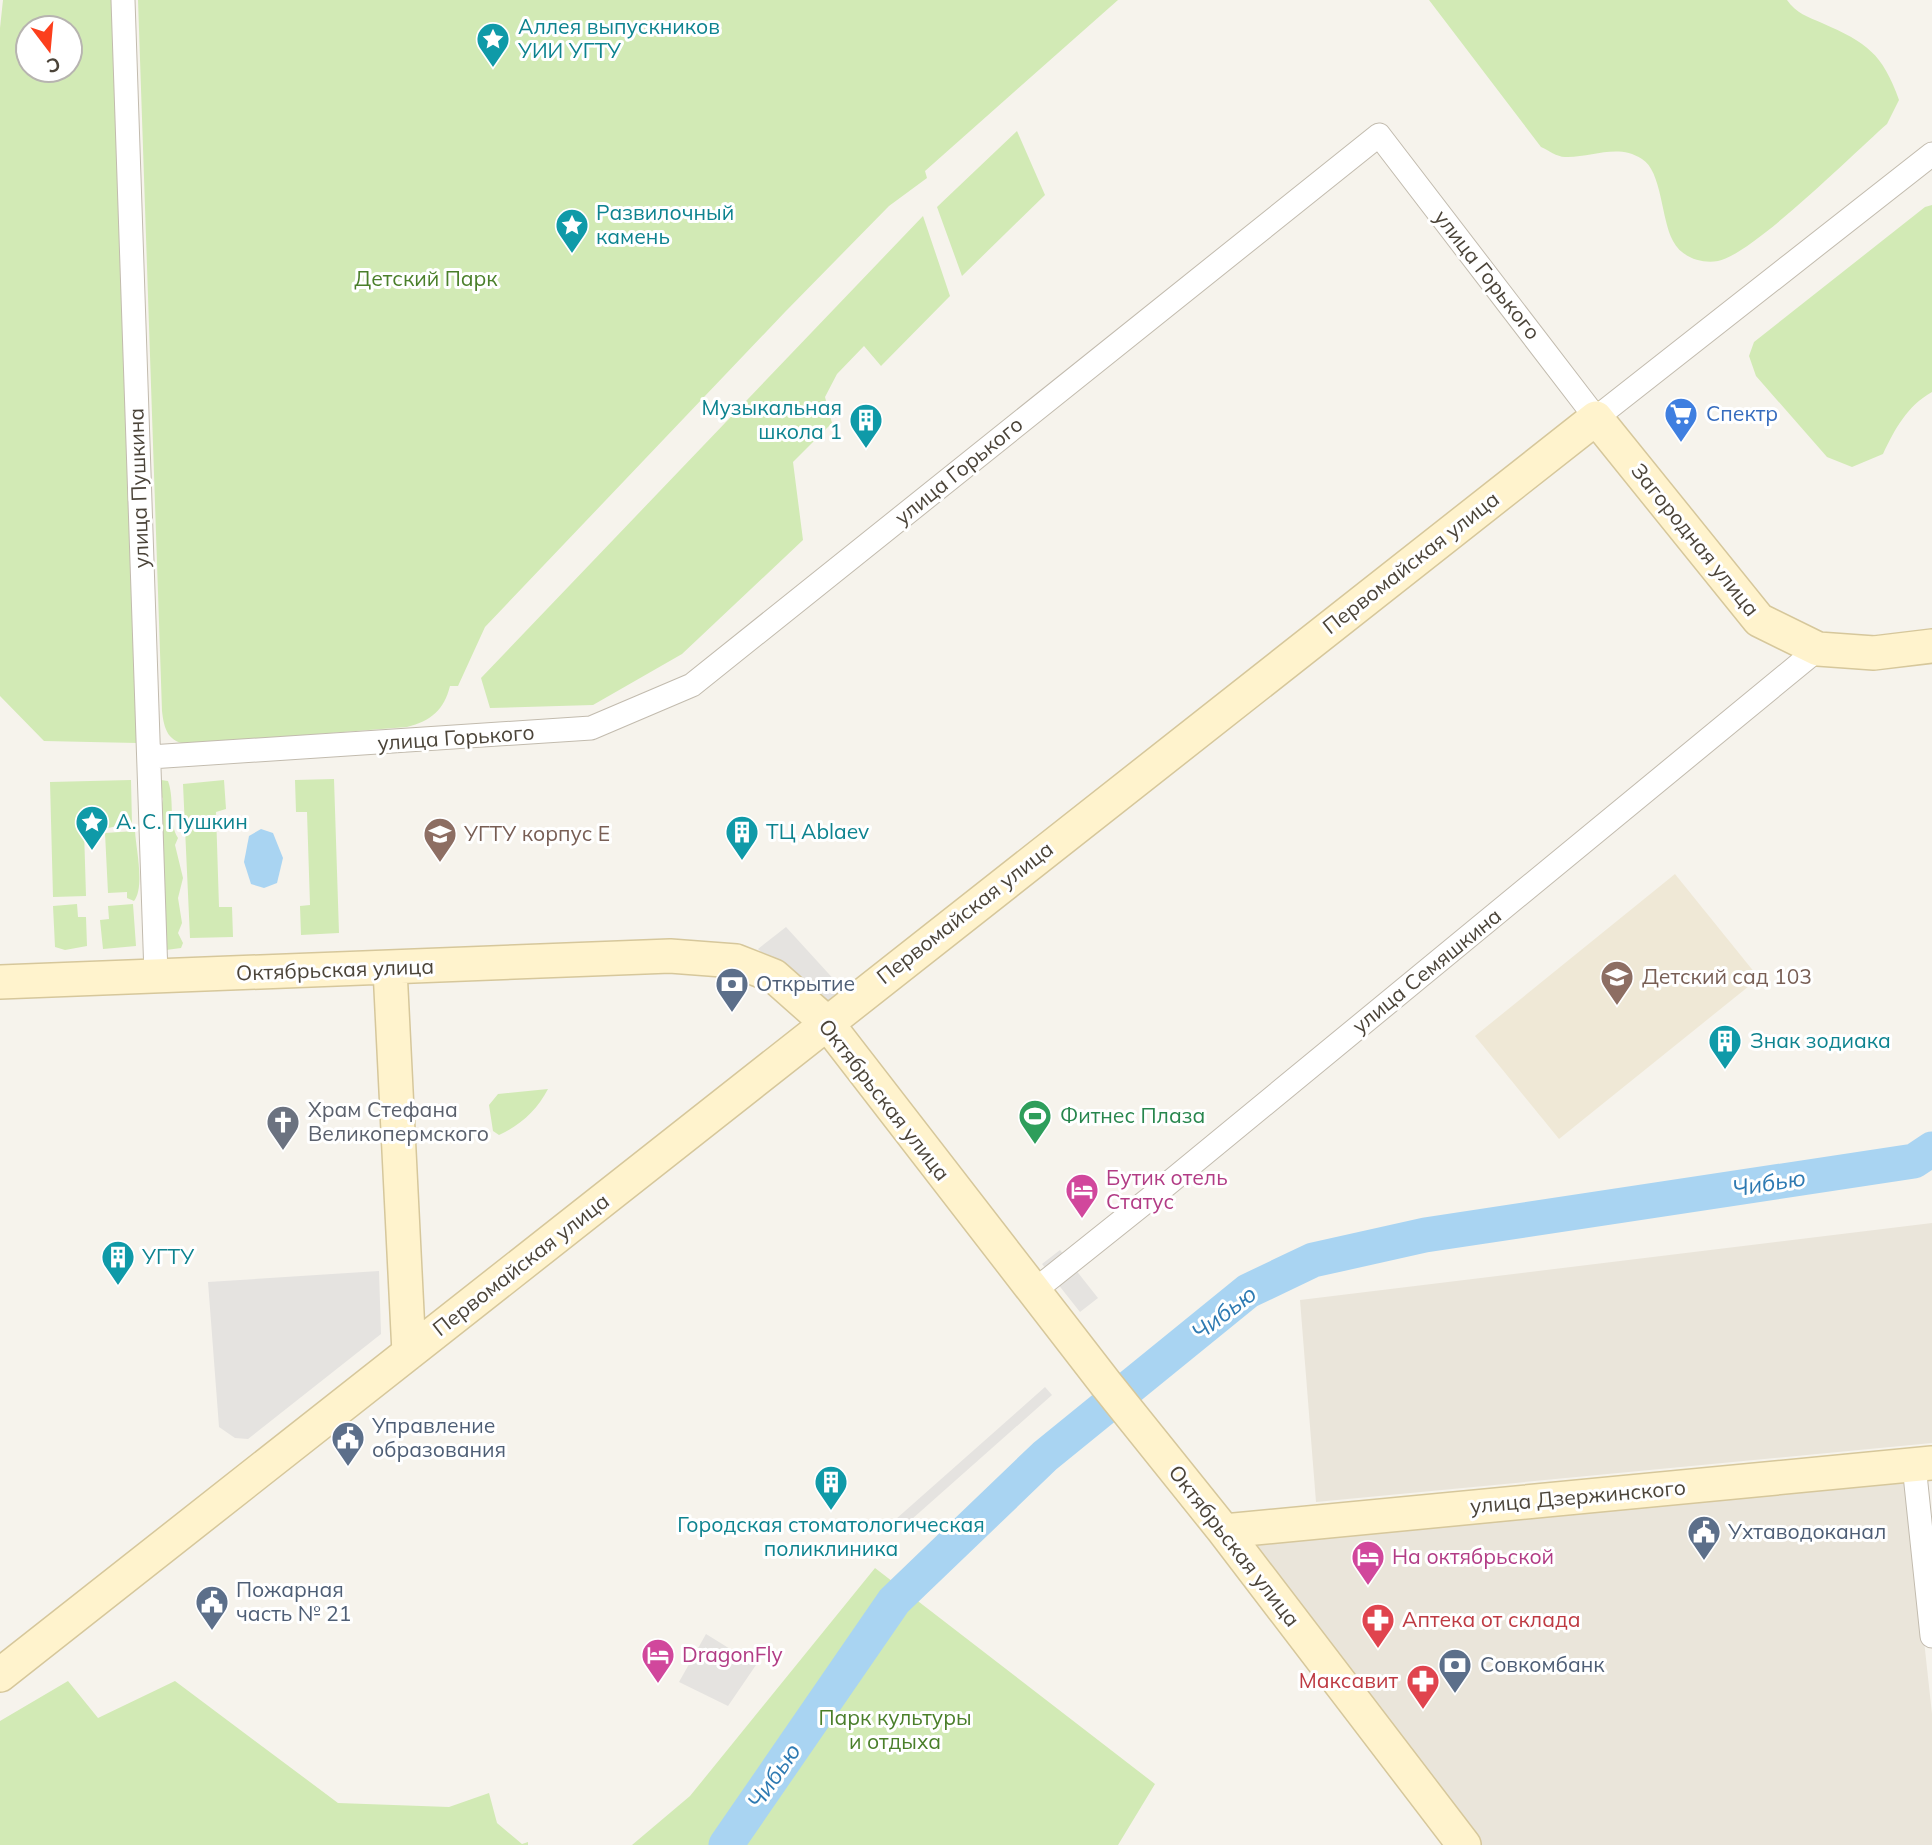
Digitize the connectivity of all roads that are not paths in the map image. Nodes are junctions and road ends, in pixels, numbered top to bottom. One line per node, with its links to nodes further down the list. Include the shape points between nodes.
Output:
1 (123, 0): 6 (street, улица Пушкина)
2 (1932, 154): 3 (street, Первомайская улица)
3 (1597, 418): 5 (main road, Загородная улица, via 1759,620); 6 (street, улица Горького, via 1379,135 692,685 591,728); 10 (main road, Первомайская улица)
4 (1932, 646): 5 (main road, Загородная улица, via 1874,653)
5 (1818, 649): 11 (street, улица Семяшкина)
6 (150, 757): 8 (street, улица Пушкина)
7 (390, 969): 8 (main road, Октябрьская улица); 10 (main road, Октябрьская улица, via 670,956 736,961 774,976); 12 (main road)
8 (156, 975): 9 (main road, Октябрьская улица)
9 (0, 982)
10 (826, 1022): 11 (main road, Октябрьская улица); 12 (main road, Первомайская улица)
11 (1034, 1291): 14 (main road, Октябрьская улица)
12 (409, 1353): 16 (main road, Первомайская улица)
13 (1923, 1464): 14 (main road, улица Дзержинского); 15 (street)
14 (1224, 1531): 17 (main road, Октябрьская улица)
15 (1932, 1636)
16 (4, 1670)
17 (1464, 1845)

